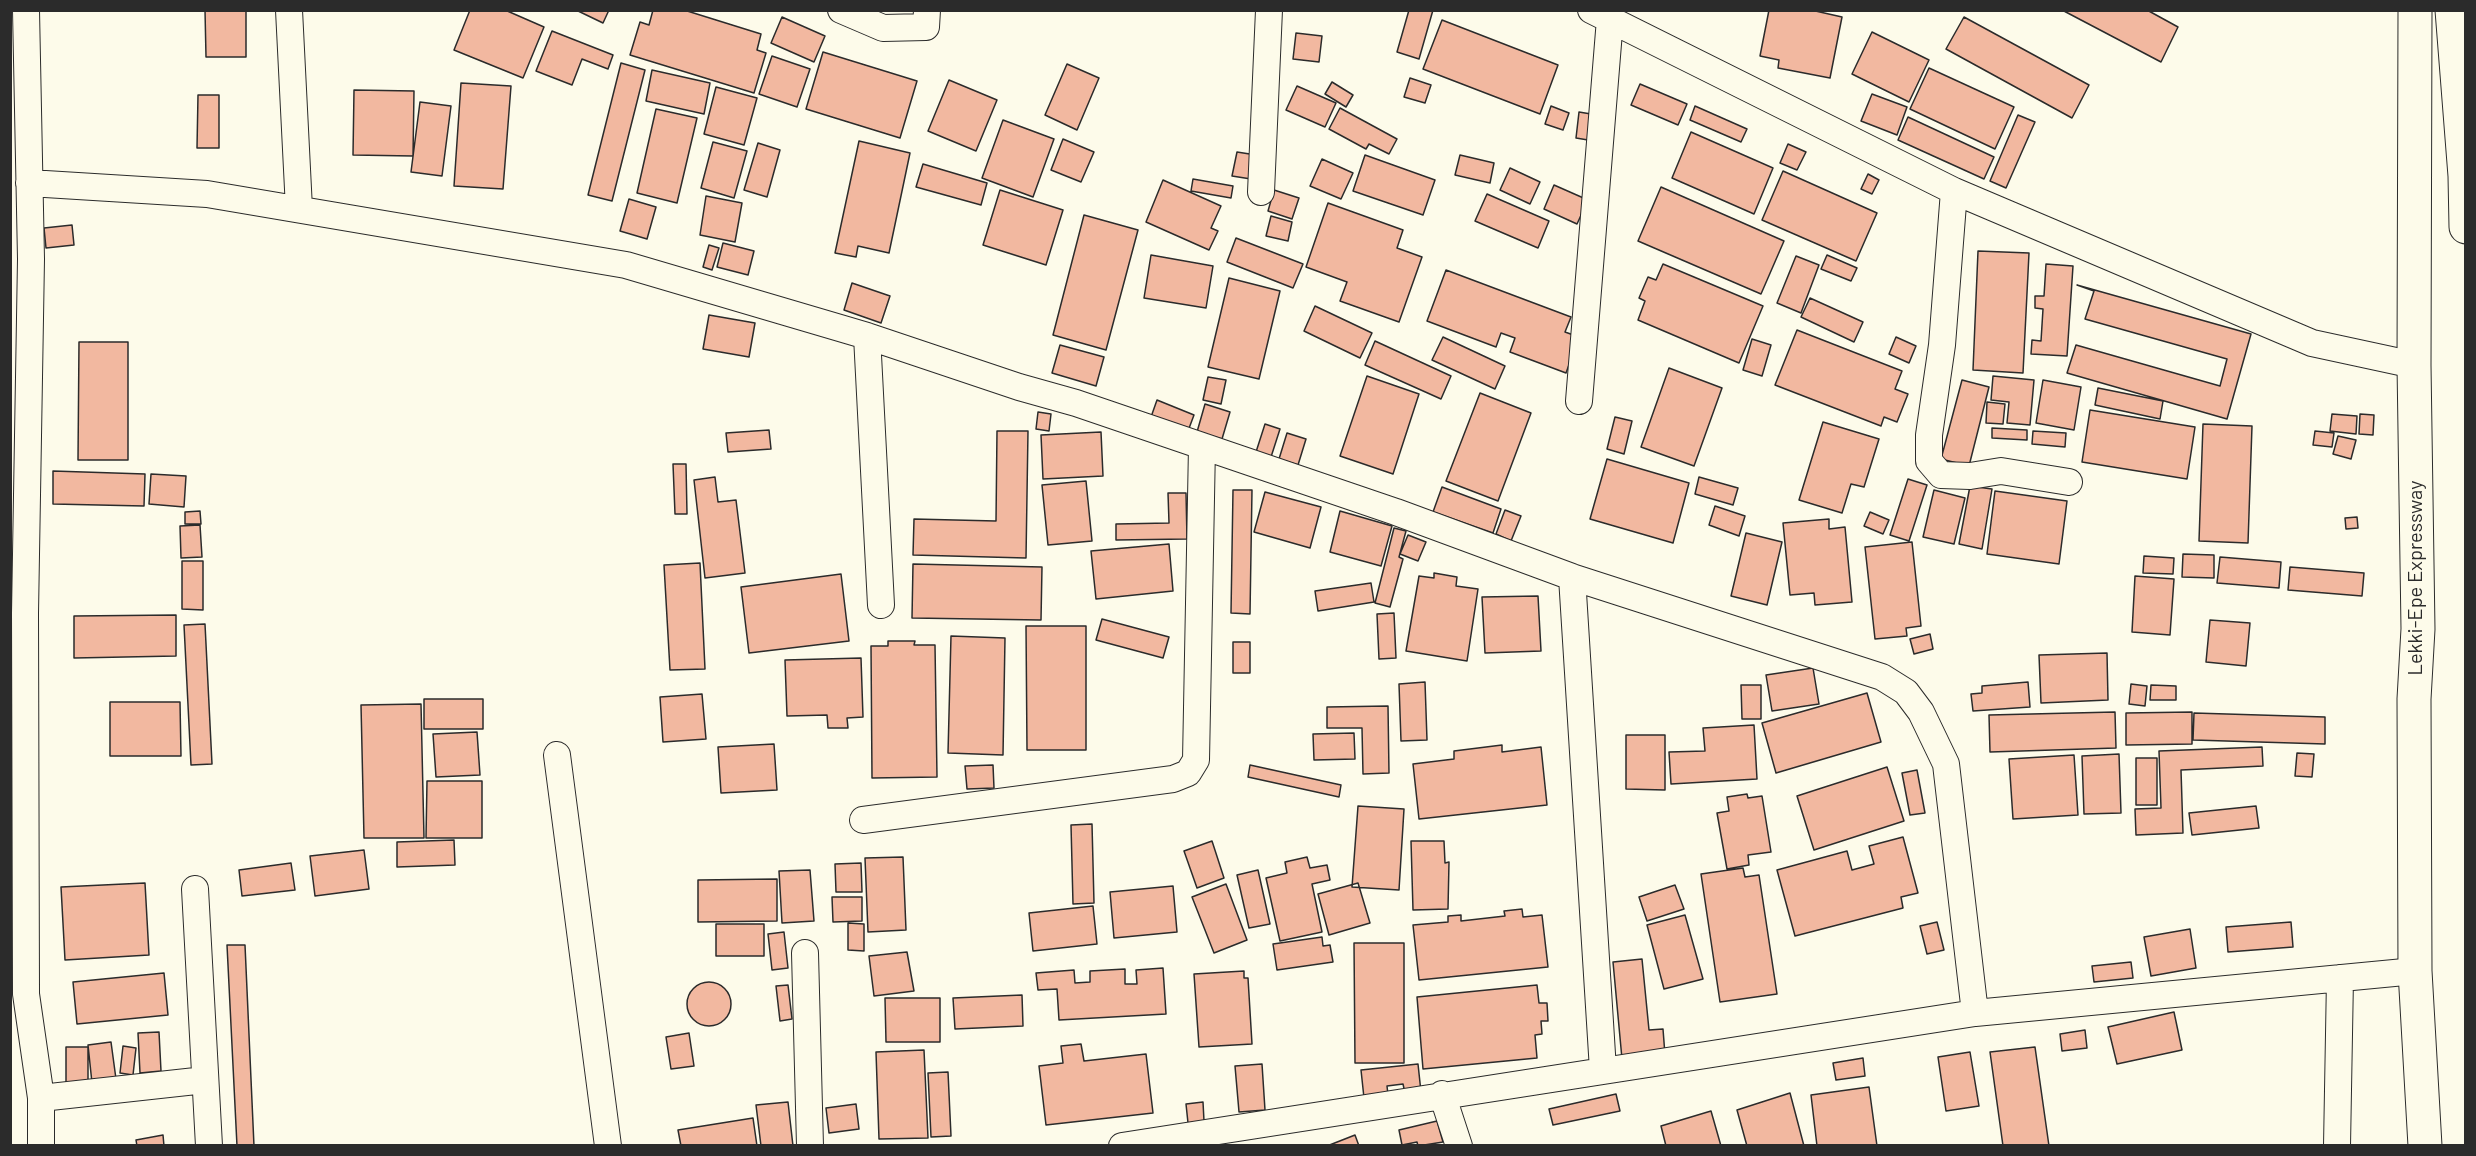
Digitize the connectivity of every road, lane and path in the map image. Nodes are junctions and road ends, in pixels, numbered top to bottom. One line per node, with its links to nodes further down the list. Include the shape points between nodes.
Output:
1 (26, 10): 10 (street)
2 (289, 10): 13 (street)
3 (842, 10): 4 (street, via 883,28 926,27)
4 (927, 10)
5 (1269, 10): 12 (street)
6 (2415, 10): 17 (highway, Lekki-Epe Expressway)
7 (2452, 10): 9 (highway)
8 (1601, 15): 11 (street); 18 (street)
9 (2465, 176): 14 (highway)
10 (29, 183): 13 (street, via 207,194); 15 (street)
11 (1954, 191): 17 (street, via 2312,343); 20 (street, via 1929,461 1941,475 2001,471)
12 (1261, 192)
13 (299, 208): 16 (street, via 626,265)
14 (2466, 227)
15 (21, 260): 23 (street)
16 (867, 336): 19 (street); 22 (street)
17 (2414, 364): 28 (highway, Lekki-Epe Expressway, via 2418,629 2414,699)
18 (1579, 401)
19 (1202, 446): 21 (street); 25 (street, via 1196,760 1188,772 1173,779)
20 (2069, 482)
21 (1572, 577): 31 (street, via 1882,677 1906,692 1921,712 1946,764); 32 (street)
22 (881, 605)
23 (18, 613): 30 (street)
24 (557, 755): 38 (street)
25 (863, 820)
26 (195, 889): 33 (street)
27 (805, 953): 39 (street)
28 (2415, 971): 29 (street); 43 (highway, Lekki-Epe Expressway)
29 (2340, 978): 31 (street); 42 (street)
30 (18, 994): 35 (street)
31 (1975, 1013): 32 (street)
32 (1604, 1070): 34 (street)
33 (205, 1080): 35 (street); 37 (street)
34 (1442, 1094): 40 (street); 41 (street)
35 (41, 1098): 36 (street)
36 (41, 1146)
37 (209, 1146)
38 (608, 1146)
39 (810, 1146)
40 (1122, 1146)
41 (1460, 1146)
42 (2337, 1146)
43 (2425, 1146)

